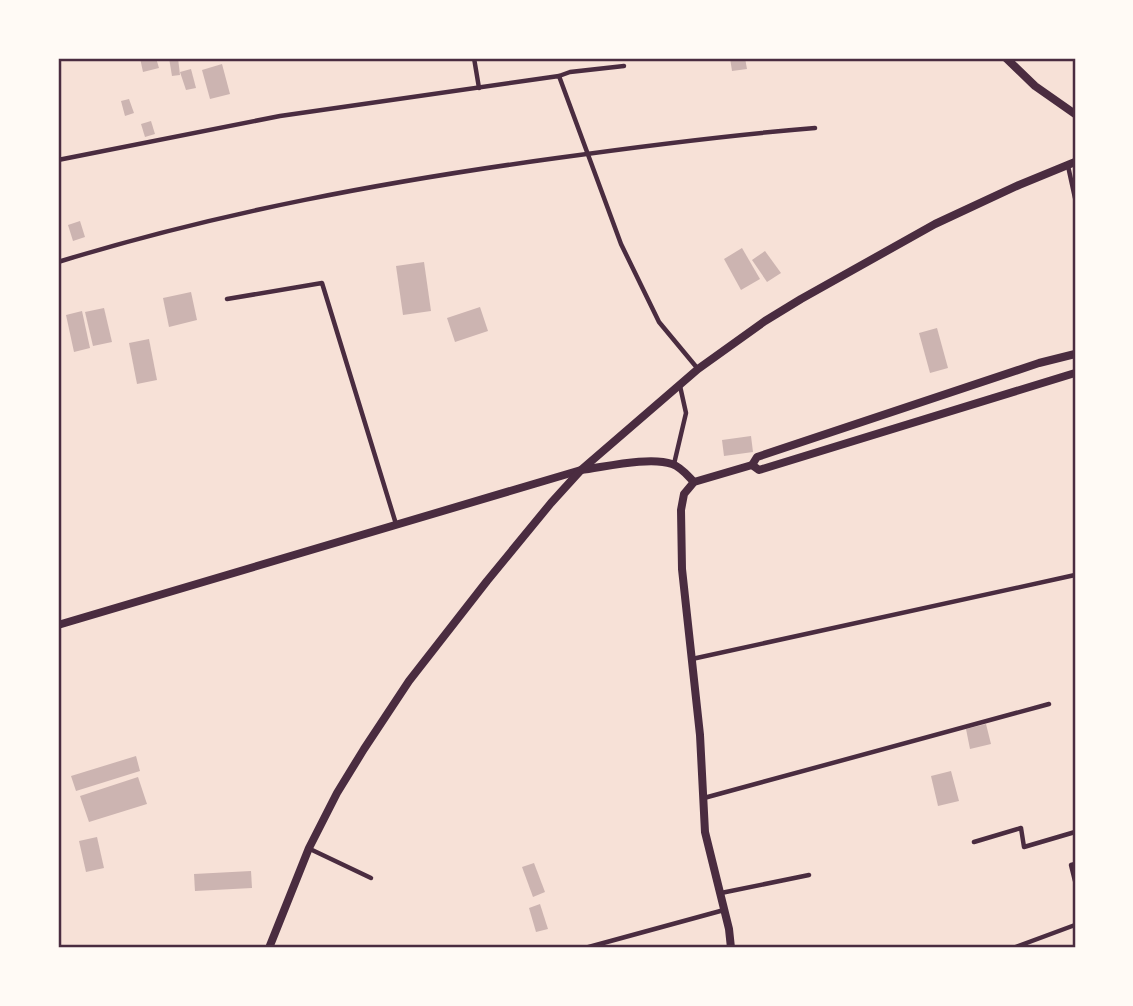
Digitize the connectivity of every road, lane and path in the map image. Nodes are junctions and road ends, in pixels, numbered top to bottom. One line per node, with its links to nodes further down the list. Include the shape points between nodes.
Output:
1 (474, 58): 5 (street)
2 (1006, 58): 6 (main road)
3 (624, 66): 4 (street)
4 (559, 75): 5 (street); 8 (street)
5 (479, 88): 9 (street, via 280,116)
6 (1075, 114)
7 (816, 128): 8 (street)
8 (588, 154): 12 (street, via 278,205); 15 (street, via 621,244 659,322)
9 (58, 160)
10 (1071, 164): 11 (street); 15 (main road, via 977,204 880,254 801,299)
11 (1075, 198)
12 (58, 262)
13 (227, 299): 22 (street, via 322,283)
14 (1075, 354): 19 (main road, via 757,457)
15 (698, 369): 17 (main road)
16 (1075, 373): 19 (main road, via 759,470)
17 (680, 386): 18 (street, via 686,414); 20 (main road)
18 (674, 464): 20 (main road, via 650,461); 21 (main road)
19 (752, 465): 21 (main road)
20 (581, 471): 22 (main road); 30 (main road, via 409,681 337,793)
21 (694, 482): 25 (main road, via 684,494 681,510)
22 (396, 525): 24 (main road)
23 (1075, 575): 25 (street)
24 (58, 625)
25 (691, 659): 27 (main road)
26 (1049, 704): 27 (street)
27 (703, 799): 35 (main road, via 705,832)
28 (1075, 832): 29 (street, via 1024,847 1021,828)
29 (974, 842)
30 (309, 848): 33 (street); 38 (main road)
31 (1075, 864): 34 (street, via 1071,865)
32 (809, 875): 35 (street)
33 (371, 878)
34 (1075, 881)
35 (720, 893): 36 (main road)
36 (724, 910): 39 (street); 40 (main road)
37 (1075, 925): 41 (street)
38 (269, 948)
39 (585, 948)
40 (731, 948)
41 (1013, 948)

